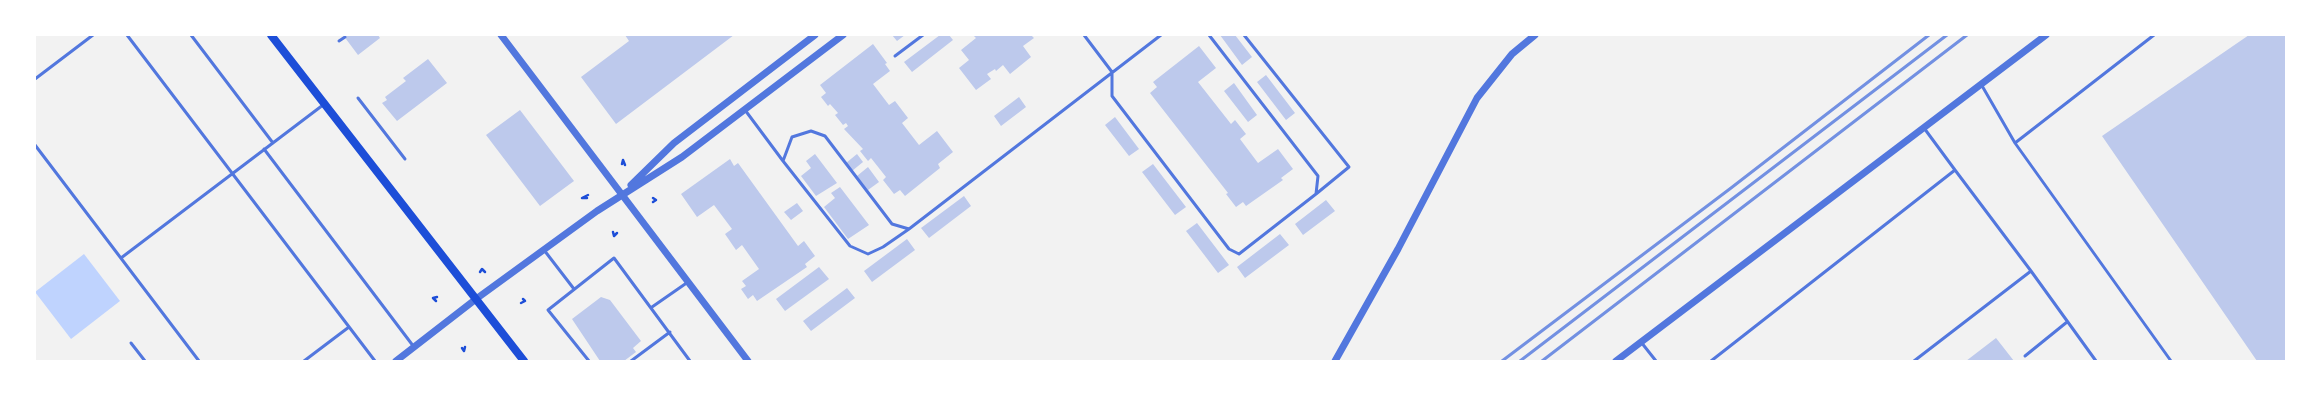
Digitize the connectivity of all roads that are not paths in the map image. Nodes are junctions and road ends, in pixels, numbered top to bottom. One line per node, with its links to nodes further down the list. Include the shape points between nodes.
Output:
1 (93, 35): 20 (lane)
2 (127, 35): 33 (lane)
3 (191, 35): 26 (lane)
4 (271, 35): 23 (main road)
5 (501, 35): 35 (street)
6 (815, 35): 35 (street, via 674,143)
7 (843, 35): 24 (street)
8 (923, 35): 18 (lane)
9 (1084, 35): 19 (lane)
10 (1160, 35): 19 (lane)
11 (1209, 35): 34 (lane, via 1318,176)
12 (1244, 35): 34 (lane, via 1349,167)
13 (1535, 35): 61 (street, via 1512,54 1477,98)
14 (2046, 35): 21 (street)
15 (2154, 35): 27 (lane)
16 (345, 37): 17 (lane)
17 (339, 41)
18 (895, 56)
19 (1112, 72): 34 (lane, via 1112,96 1229,249 1239,254); 36 (lane)
20 (35, 79)
21 (1981, 84): 25 (street); 27 (lane)
22 (358, 98): 30 (lane)
23 (324, 104): 26 (lane); 42 (main road)
24 (745, 110): 31 (lane); 35 (street, via 682,157)
25 (1924, 127): 32 (lane); 47 (street)
26 (273, 142): 29 (lane)
27 (2015, 143): 67 (lane)
28 (35, 146): 38 (lane)
29 (264, 149): 33 (lane); 49 (lane)
30 (405, 158)
31 (783, 161): 36 (lane, via 850,246 868,254); 36 (lane, via 792,137 811,131 825,136 892,224)
32 (1956, 170): 39 (lane); 64 (lane)
33 (233, 173): 38 (lane); 45 (lane)
34 (1316, 194)
35 (621, 195): 37 (street); 40 (street)
36 (909, 229)
37 (544, 250): 41 (lane); 42 (street)
38 (121, 258): 53 (lane)
39 (2031, 271): 44 (lane); 65 (lane)
40 (688, 282): 43 (lane); 60 (street)
41 (574, 289): 43 (lane, via 614,258); 58 (lane, via 548,310)
42 (476, 299): 49 (street); 57 (main road)
43 (652, 308): 46 (lane)
44 (2067, 322): 50 (lane); 66 (lane)
45 (349, 327): 54 (lane); 55 (lane)
46 (670, 332): 51 (lane); 59 (lane)
47 (1641, 342): 62 (street); 63 (lane)
48 (131, 343): 52 (lane)
49 (414, 347): 56 (street)
50 (2025, 356)
51 (688, 360)
52 (145, 361)
53 (199, 361)
54 (304, 361)
55 (375, 361)
56 (396, 361)
57 (524, 361)
58 (589, 361)
59 (631, 361)
60 (748, 361)
61 (1335, 361)
62 (1616, 361)
63 (1656, 361)
64 (1712, 361)
65 (1914, 361)
66 (2096, 361)
67 (2171, 361)

